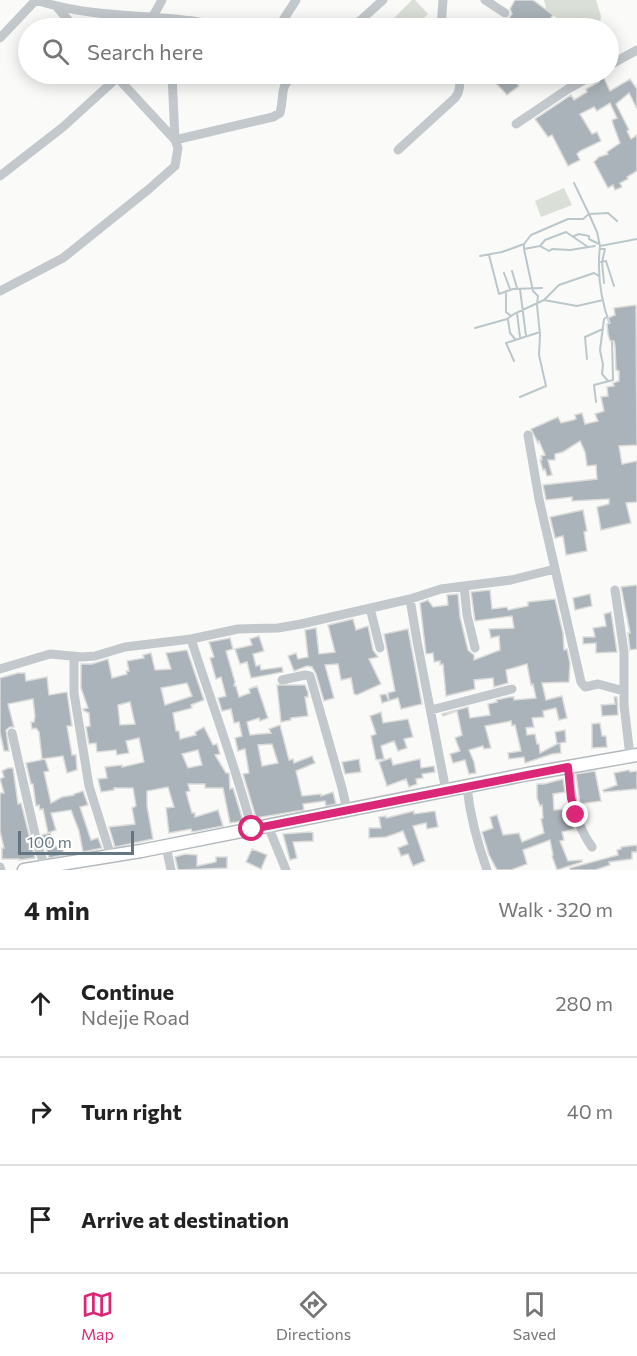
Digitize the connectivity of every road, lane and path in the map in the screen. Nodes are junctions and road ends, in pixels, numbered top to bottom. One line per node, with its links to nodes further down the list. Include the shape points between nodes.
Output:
1 (36, 0): 7 (street); 9 (street)
2 (162, 0): 11 (street)
3 (296, 0): 13 (street)
4 (383, 0): 14 (street)
5 (443, 0): 15 (street)
6 (485, 0): 8 (street)
7 (57, 7): 10 (street); 11 (street)
8 (504, 13)
9 (19, 18)
10 (66, 18)
11 (152, 18): 12 (street)
12 (172, 18)
13 (284, 18)
14 (363, 18)
15 (442, 18)
16 (18, 19): 17 (street)
17 (0, 38)
18 (637, 50): 19 (street)
19 (619, 60)
20 (107, 84): 29 (street, via 63,127)
21 (124, 84): 27 (street)
22 (173, 84): 27 (street)
23 (284, 84): 27 (street, via 280,112 273,117)
24 (460, 84): 28 (street, via 454,98)
25 (577, 84): 26 (street)
26 (516, 124)
27 (176, 140): 30 (street, via 175,166 149,189 63,258)
28 (398, 150)
29 (0, 176)
30 (0, 291)
31 (528, 435): 32 (street)
32 (555, 570): 33 (street); 44 (street, via 583,686 598,684)
33 (464, 586): 35 (street); 39 (street)
34 (615, 590): 44 (street, via 624,652)
35 (410, 598): 36 (street); 45 (street)
36 (370, 608): 37 (street, via 278,628 238,629); 38 (street)
37 (191, 639): 40 (street); 53 (street)
38 (380, 648)
39 (475, 648)
40 (74, 657): 41 (street, via 50,654); 56 (street, via 74,693 89,786)
41 (0, 669)
42 (282, 680): 51 (street, via 310,676)
43 (512, 689): 45 (street)
44 (624, 691): 47 (street)
45 (431, 710): 50 (street)
46 (12, 734): 57 (street, via 38,847)
47 (634, 756): 48 (street)
48 (568, 767): 49 (street); 55 (street, via 576,815)
49 (467, 787): 50 (street); 60 (street, via 476,839)
50 (446, 790): 51 (street)
51 (347, 810): 52 (street)
52 (268, 826): 53 (street); 59 (street)
53 (252, 829): 54 (street)
54 (166, 846): 56 (street); 58 (street)
55 (592, 847)
56 (111, 856): 57 (street)
57 (34, 869)
58 (171, 870)
59 (286, 870)
60 (487, 870)

